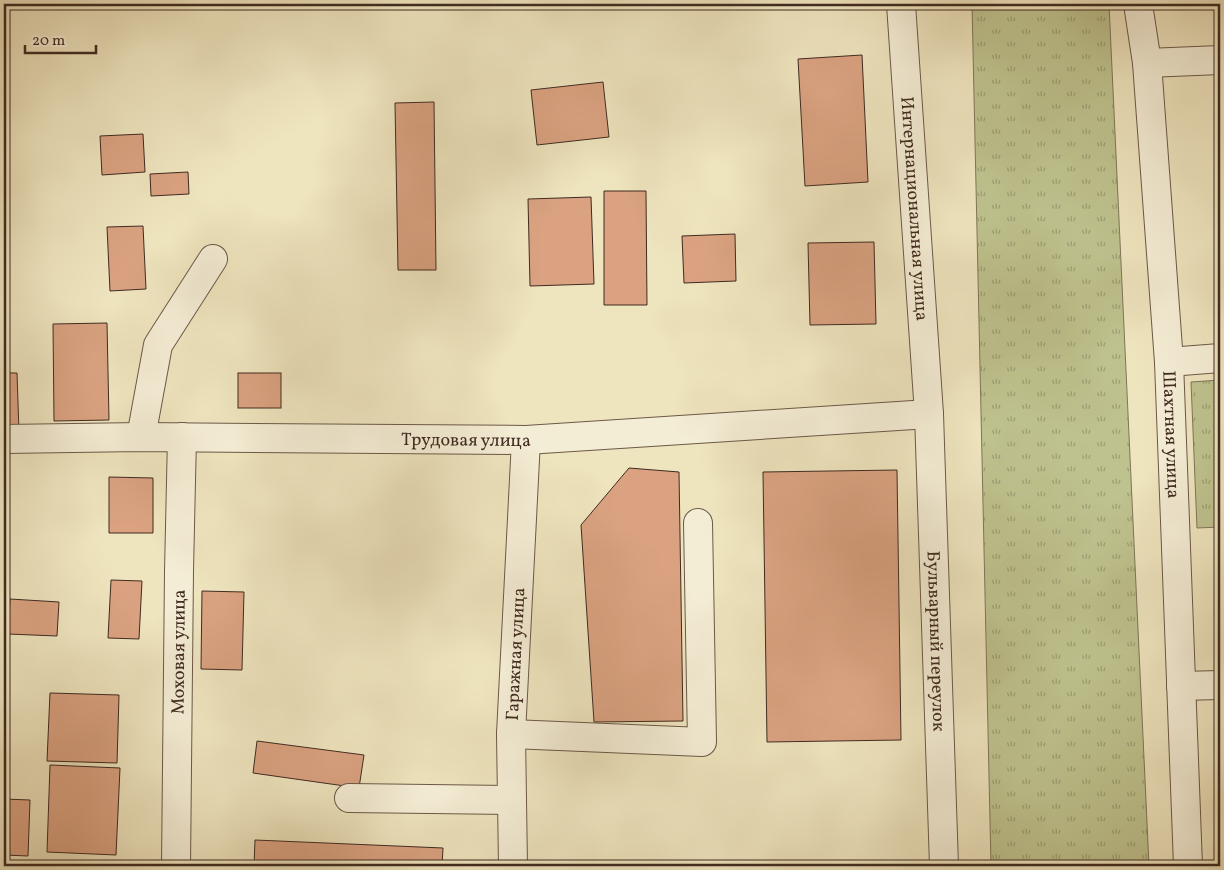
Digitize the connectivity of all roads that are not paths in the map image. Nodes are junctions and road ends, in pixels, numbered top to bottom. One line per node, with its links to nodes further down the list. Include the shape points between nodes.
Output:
1 (901, 4): 8 (street, Интернациональная улица)
2 (1138, 4): 4 (street, Шахтная улица)
3 (1220, 60): 4 (street)
4 (1147, 64): 7 (street, Шахтная улица)
5 (213, 259): 9 (street, via 158,345)
6 (1220, 358): 7 (street)
7 (1169, 362): 15 (street, Шахтная улица)
8 (929, 414): 12 (street, Трудовая улица); 21 (street, Бульварный переулок)
9 (141, 437): 10 (street, Трудовая улица); 11 (street, Трудовая улица)
10 (182, 437): 12 (street, Трудовая улица); 19 (street, Моховая улица)
11 (4, 439)
12 (526, 440): 16 (street, Гаражная улица)
13 (698, 523): 16 (street, via 702,742)
14 (1220, 684): 15 (street)
15 (1181, 686): 22 (street, Шахтная улица)
16 (511, 734): 18 (street, Гаражная улица)
17 (349, 798): 18 (street)
18 (512, 800): 20 (street, Гаражная улица)
19 (176, 866)
20 (514, 866)
21 (944, 866)
22 (1188, 866)

